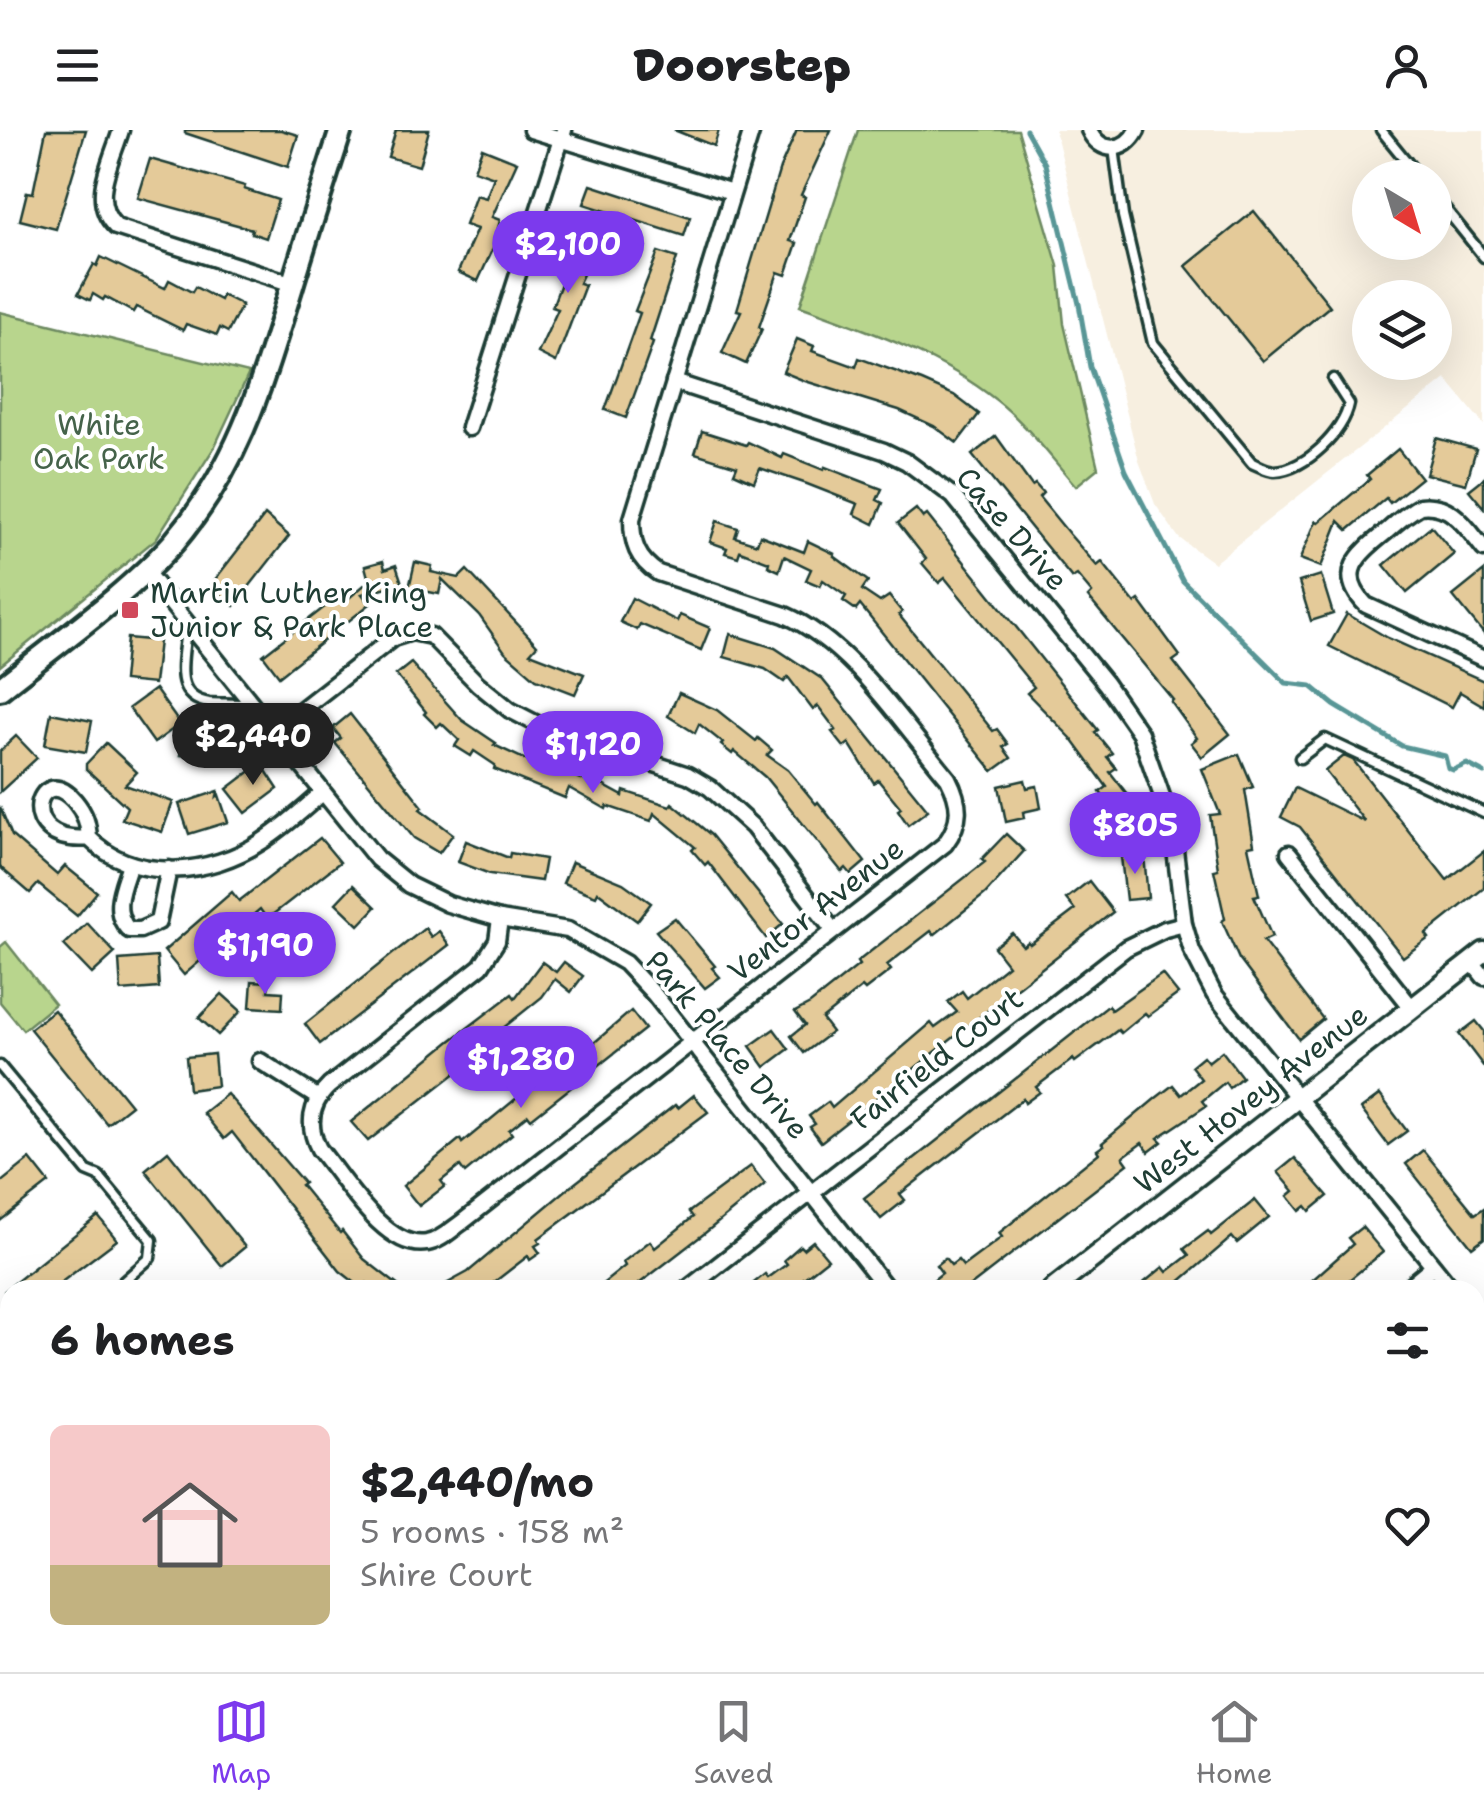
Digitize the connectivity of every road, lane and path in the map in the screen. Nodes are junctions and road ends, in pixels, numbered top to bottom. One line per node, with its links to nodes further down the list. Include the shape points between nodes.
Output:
1 (121, 130): 14 (street, via 101,194 116,227)
2 (340, 130): 14 (main road)
3 (531, 130): 8 (street)
4 (752, 130): 11 (street)
5 (1088, 130): 9 (street, via 1099,144)
6 (1137, 130): 9 (street, via 1130,142)
7 (1381, 130): 10 (lane)
8 (562, 135): 11 (street); 17 (street)
9 (1114, 148): 15 (lane, via 1153,344 1252,464 1272,472 1288,468 1336,433 1349,404)
10 (1405, 160)
11 (732, 192): 16 (street)
12 (1452, 217): 13 (lane)
13 (1484, 257)
14 (292, 284): 19 (main road, via 236,453 196,514)
15 (1333, 378)
16 (674, 382): 33 (street, Case Drive, via 884,452 953,496 1140,733 1172,825); 34 (street, Ventor Avenue, via 632,518 637,554 658,573 805,624 838,650 948,778 959,811 946,844)
17 (470, 428)
18 (1484, 550): 21 (street, via 1443,506 1420,506 1359,554 1352,576 1366,605)
19 (145, 571): 20 (street, Park Place Drive); 22 (main road)
20 (186, 624): 23 (street, Park Place Drive); 23 (lane, via 184,688 210,703)
21 (1484, 659)
22 (0, 689)
23 (252, 705): 24 (street, Park Place Drive)
24 (274, 731): 26 (street, Park Place Drive); 34 (street, via 393,638 431,636 510,710 710,788 753,827)
25 (1300, 758): 27 (lane, via 1325,739)
26 (322, 793): 31 (street, via 259,844 216,864); 32 (street, Park Place Drive, via 377,859 409,884)
27 (1484, 813)
28 (89, 838): 30 (street)
29 (1289, 853): 37 (street)
30 (130, 864): 31 (street); 31 (street, via 118,903 129,930 158,922)
31 (169, 869)
32 (500, 919): 38 (street, Park Place Drive, via 568,930 599,946 625,963); 41 (street, via 497,941 481,966)
33 (1184, 924): 42 (street, Case Drive, via 1214,994); 43 (street, Fairfield Court, via 1126,948)
34 (833, 930): 38 (street, Ventor Avenue)
35 (1478, 957): 36 (street); 37 (street, West Hovey Avenue)
36 (1484, 977)
37 (1412, 1008): 42 (street, West Hovey Avenue)
38 (692, 1042): 41 (street, Ventor Avenue, via 431,1242 409,1242 385,1230 319,1150 311,1128); 43 (street, Park Place Drive)
39 (260, 1061): 41 (street)
40 (0, 1066): 45 (lane, via 152,1240 150,1258)
41 (317, 1097)
42 (1296, 1099): 44 (street, Case Drive); 48 (street, West Hovey Avenue)
43 (812, 1191): 46 (street, Fairfield Court); 47 (street, Park Place Drive)
44 (1433, 1266): 49 (street); 50 (street, Case Drive)
45 (125, 1280)
46 (699, 1280)
47 (880, 1280)
48 (1065, 1280)
49 (1416, 1280)
50 (1445, 1280)

